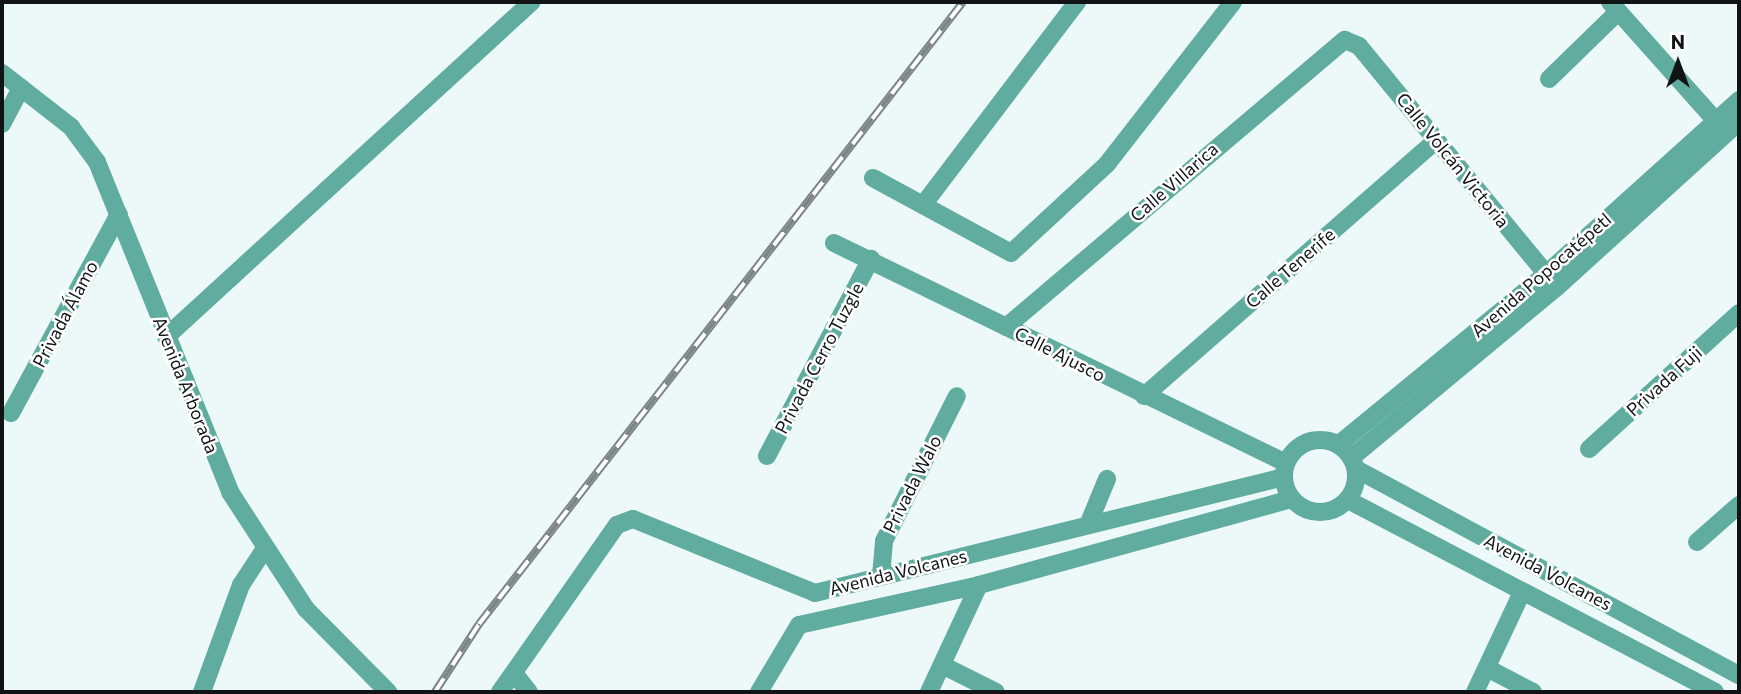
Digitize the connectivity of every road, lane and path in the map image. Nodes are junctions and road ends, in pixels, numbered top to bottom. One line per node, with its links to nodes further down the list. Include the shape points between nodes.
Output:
1 (532, 2): 21 (street)
2 (1077, 2): 14 (street)
3 (1233, 2): 14 (street, via 1107,164 1011,253)
4 (1614, 7): 7 (street); 11 (street)
5 (1345, 40): 12 (street, Calle Volcán Victoria, via 1359,46); 20 (street, Calle Villarica)
6 (2, 73): 8 (street, Avenida Arborada)
7 (1549, 79)
8 (21, 88): 10 (street); 15 (street, Avenida Arborada, via 71,127 97,162)
9 (1739, 100): 11 (street, Avenida Popocatépetl)
10 (2, 124)
11 (1727, 126): 18 (street, Avenida Popocatépetl)
12 (1436, 139): 18 (street, Calle Volcán Victoria); 23 (street, Calle Tenerife)
13 (873, 178): 14 (street)
14 (923, 205)
15 (119, 214): 21 (street, Avenida Arborada); 24 (street, Privada Álamo)
16 (834, 243): 17 (street, Calle Ajusco)
17 (870, 259): 20 (street, Calle Ajusco); 27 (street, Privada Cerro Tuzgle)
18 (1551, 280): 25 (street, Avenida Popocatépetl); 28 (street, Avenida Popocatépetl)
19 (1739, 313): 26 (street, Privada Fuji)
20 (1006, 327): 23 (street, Calle Ajusco)
21 (166, 337): 36 (street, Avenida Arborada, via 230,492)
22 (957, 396): 37 (street, Privada Walo, via 884,541)
23 (1144, 396): 29 (street, Calle Ajusco)
24 (11, 414)
25 (1338, 445): 28 (street); 29 (street, via 1318,440 1299,447)
26 (1589, 449)
27 (767, 456)
28 (1354, 464): 32 (street); 43 (street, Avenida Volcanes)
29 (1284, 470): 31 (street); 34 (street, Avenida Volcanes)
30 (1108, 479): 34 (street)
31 (1291, 499): 32 (street, via 1308,511 1329,512); 38 (street, Avenida Volcanes)
32 (1348, 500): 39 (street, Avenida Volcanes)
33 (1739, 505): 35 (street)
34 (1088, 525): 37 (street, Avenida Volcanes)
35 (1697, 542)
36 (264, 550): 45 (street, via 241,585); 46 (street, Avenida Arborada, via 306,609)
37 (881, 576): 42 (street, Avenida Volcanes, via 804,591 633,519 617,525)
38 (979, 584): 40 (street); 49 (street, Avenida Volcanes, via 799,625)
39 (1521, 592): 41 (street); 44 (street, Avenida Volcanes)
40 (942, 665): 50 (street); 51 (street)
41 (1487, 668): 52 (street); 53 (street)
42 (514, 673): 47 (street, Avenida Volcanes); 48 (street)
43 (1739, 675)
44 (1695, 688): 54 (street, Avenida Volcanes)
45 (202, 692)
46 (388, 692)
47 (500, 692)
48 (529, 692)
49 (760, 692)
50 (929, 692)
51 (996, 692)
52 (1475, 692)
53 (1533, 692)
54 (1715, 692)

